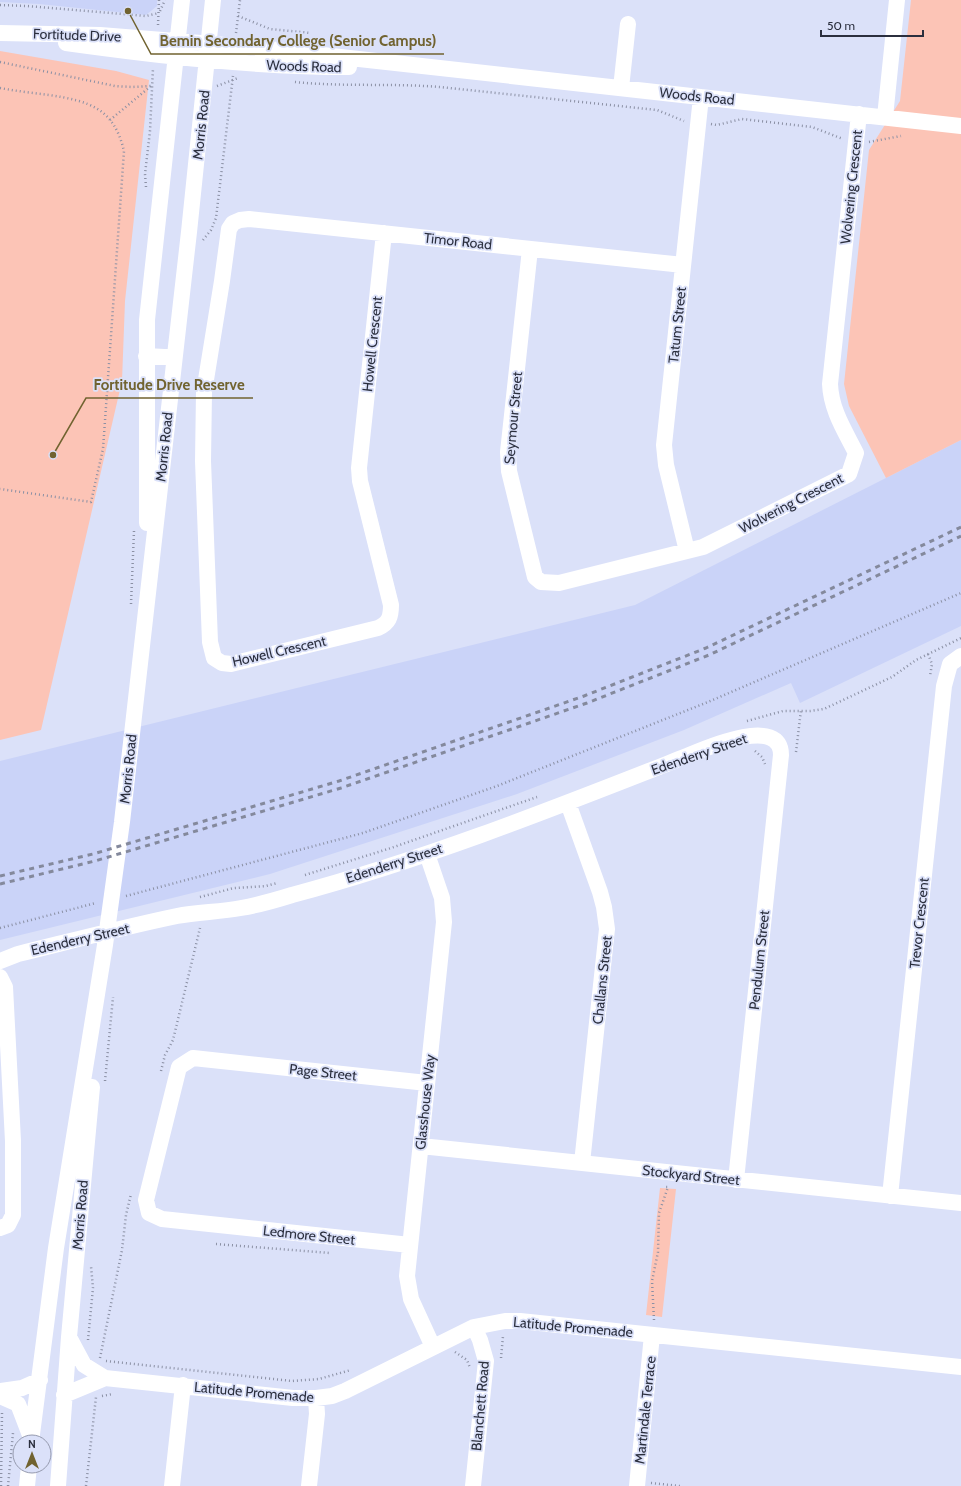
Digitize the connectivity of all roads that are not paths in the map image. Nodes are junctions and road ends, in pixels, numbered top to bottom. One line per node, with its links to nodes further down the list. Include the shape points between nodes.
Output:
1 (182, 0): 6 (street, Morris Road)
2 (214, 0): 7 (street, Morris Road)
3 (897, 0): 14 (street)
4 (628, 24): 11 (street)
5 (0, 33): 6 (street, Fortitude Drive, via 100,35); 8 (street, Fortitude Drive)
6 (178, 41): 7 (street, Woods Road); 8 (street, Morris Road)
7 (209, 44): 9 (street, Morris Road); 10 (street, Woods Road)
8 (176, 58): 9 (street, Woods Road); 20 (street, Morris Road, via 147,320)
9 (207, 61): 10 (street, Woods Road, via 302,67); 21 (street, Morris Road)
10 (433, 68): 11 (street, Woods Road)
11 (621, 88): 12 (street, Woods Road)
12 (701, 97): 13 (street, Woods Road); 19 (street, Tatum Street)
13 (859, 114): 14 (street, Woods Road); 22 (street, Wolvering Crescent, via 830,384 835,412 856,453 849,474 714,542)
14 (885, 117): 15 (street, Woods Road)
15 (961, 126)
16 (233, 223): 17 (street, Timor Road, via 249,219); 17 (street, Howell Crescent, via 227,236 204,392 203,461 211,651 214,658 222,663 231,664 378,628 385,625 391,615 359,468)
17 (384, 233): 18 (street, Timor Road)
18 (530, 249): 19 (street, Timor Road); 23 (street, Seymour Street, via 508,452 509,471 532,566)
19 (683, 265): 22 (street, Tatum Street, via 664,445 666,465)
20 (146, 356): 21 (street); 27 (street, Morris Road, via 147,526)
21 (174, 356): 27 (street, Morris Road)
22 (687, 551): 23 (street, Wolvering Crescent, via 559,583)
23 (541, 582)
24 (961, 656): 36 (street, Trevor Crescent, via 950,664 944,686)
25 (777, 742): 26 (street, Edenderry Street, via 759,734 719,744); 35 (street, Pendulum Street, via 781,750 779,773)
26 (568, 803): 28 (street, Edenderry Street); 34 (street, Challans Street, via 600,892 607,928)
27 (122, 822): 29 (street, Morris Road)
28 (427, 854): 30 (street, Edenderry Street, via 242,908 179,916 18,954); 32 (street, Glasshouse Way, via 442,898 444,922)
29 (105, 945): 43 (street, Morris Road); 47 (street, Morris Road, via 56,1248)
30 (0, 961)
31 (0, 977): 39 (street, via 4,987 13,1149 13,1215 8,1225)
32 (427, 1083): 33 (street, Glasshouse Way); 38 (street, Page Street, via 193,1058 179,1067 146,1200 149,1213 162,1219)
33 (421, 1146): 34 (street, Stockyard Street); 40 (street, Glasshouse Way)
34 (582, 1163): 35 (street, Stockyard Street)
35 (736, 1180): 36 (street, Stockyard Street)
36 (890, 1196): 37 (street, Stockyard Street)
37 (961, 1204)
38 (209, 1224): 40 (street, Ledmore Street)
39 (0, 1228)
40 (410, 1245): 44 (street, Glasshouse Way, via 407,1276 410,1292)
41 (653, 1327): 42 (street, Latitude Promenade, via 520,1321 500,1322); 45 (street, Latitude Promenade); 56 (street, Martindale Terrace)
42 (477, 1334): 44 (street, Latitude Promenade); 61 (street, Blanchett Road, via 484,1354 485,1368)
43 (69, 1337): 46 (street, Latitude Promenade, via 84,1365); 50 (street, Morris Road)
44 (433, 1347): 52 (street, Latitude Promenade, via 345,1391)
45 (961, 1367)
46 (105, 1378): 48 (street, Latitude Promenade); 50 (street, Latitude Promenade)
47 (40, 1380): 49 (street, via 22,1388); 54 (street, Morris Road)
48 (183, 1385): 52 (street, Latitude Promenade, via 293,1398); 59 (street)
49 (0, 1391)
50 (64, 1395): 58 (street, Morris Road)
51 (0, 1396): 53 (street, via 18,1404)
52 (316, 1398): 60 (street, via 317,1414)
53 (29, 1434)
54 (32, 1434)
55 (28, 1474): 57 (street)
56 (644, 1484)
57 (27, 1486)
58 (58, 1486)
59 (172, 1486)
60 (309, 1486)
61 (472, 1486)

